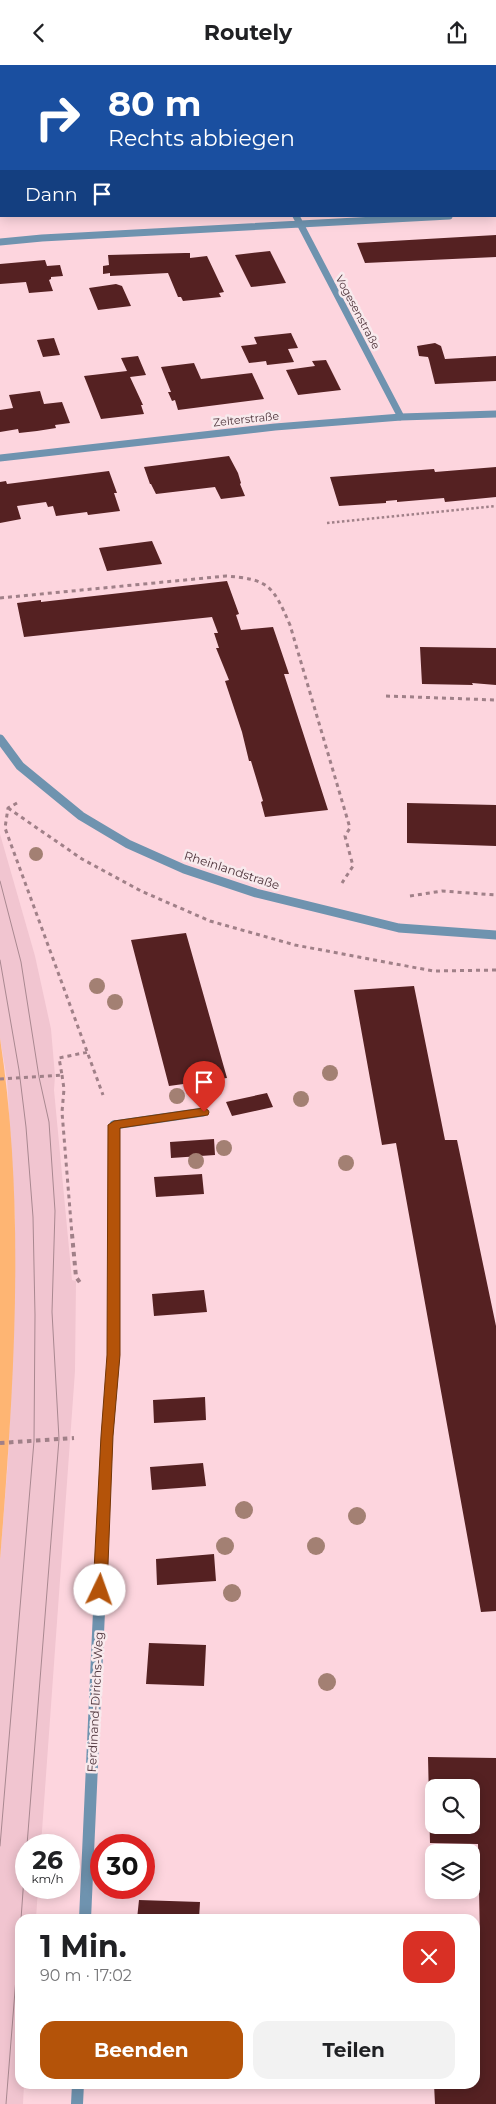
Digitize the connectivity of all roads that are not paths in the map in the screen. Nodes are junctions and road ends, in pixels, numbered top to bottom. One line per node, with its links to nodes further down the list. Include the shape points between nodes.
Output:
1 (411, 217): 2 (street)
2 (297, 220): 3 (street); 5 (street, Vogesenstraße)
3 (0, 242)
4 (496, 414): 5 (street, Zelterstraße)
5 (401, 417): 6 (street, Zelterstraße, via 275,427)
6 (0, 458)
7 (0, 739): 8 (street, Rheinlandstraße, via 20,766 44,788 97,826 168,862 256,893 399,928)
8 (496, 936)
9 (204, 1112): 10 (street, Ferdinand-Dirichs-Weg, via 114,1125 114,1355 107,1436)
10 (85, 1914)
11 (78, 2089): 12 (street)
12 (77, 2104)

